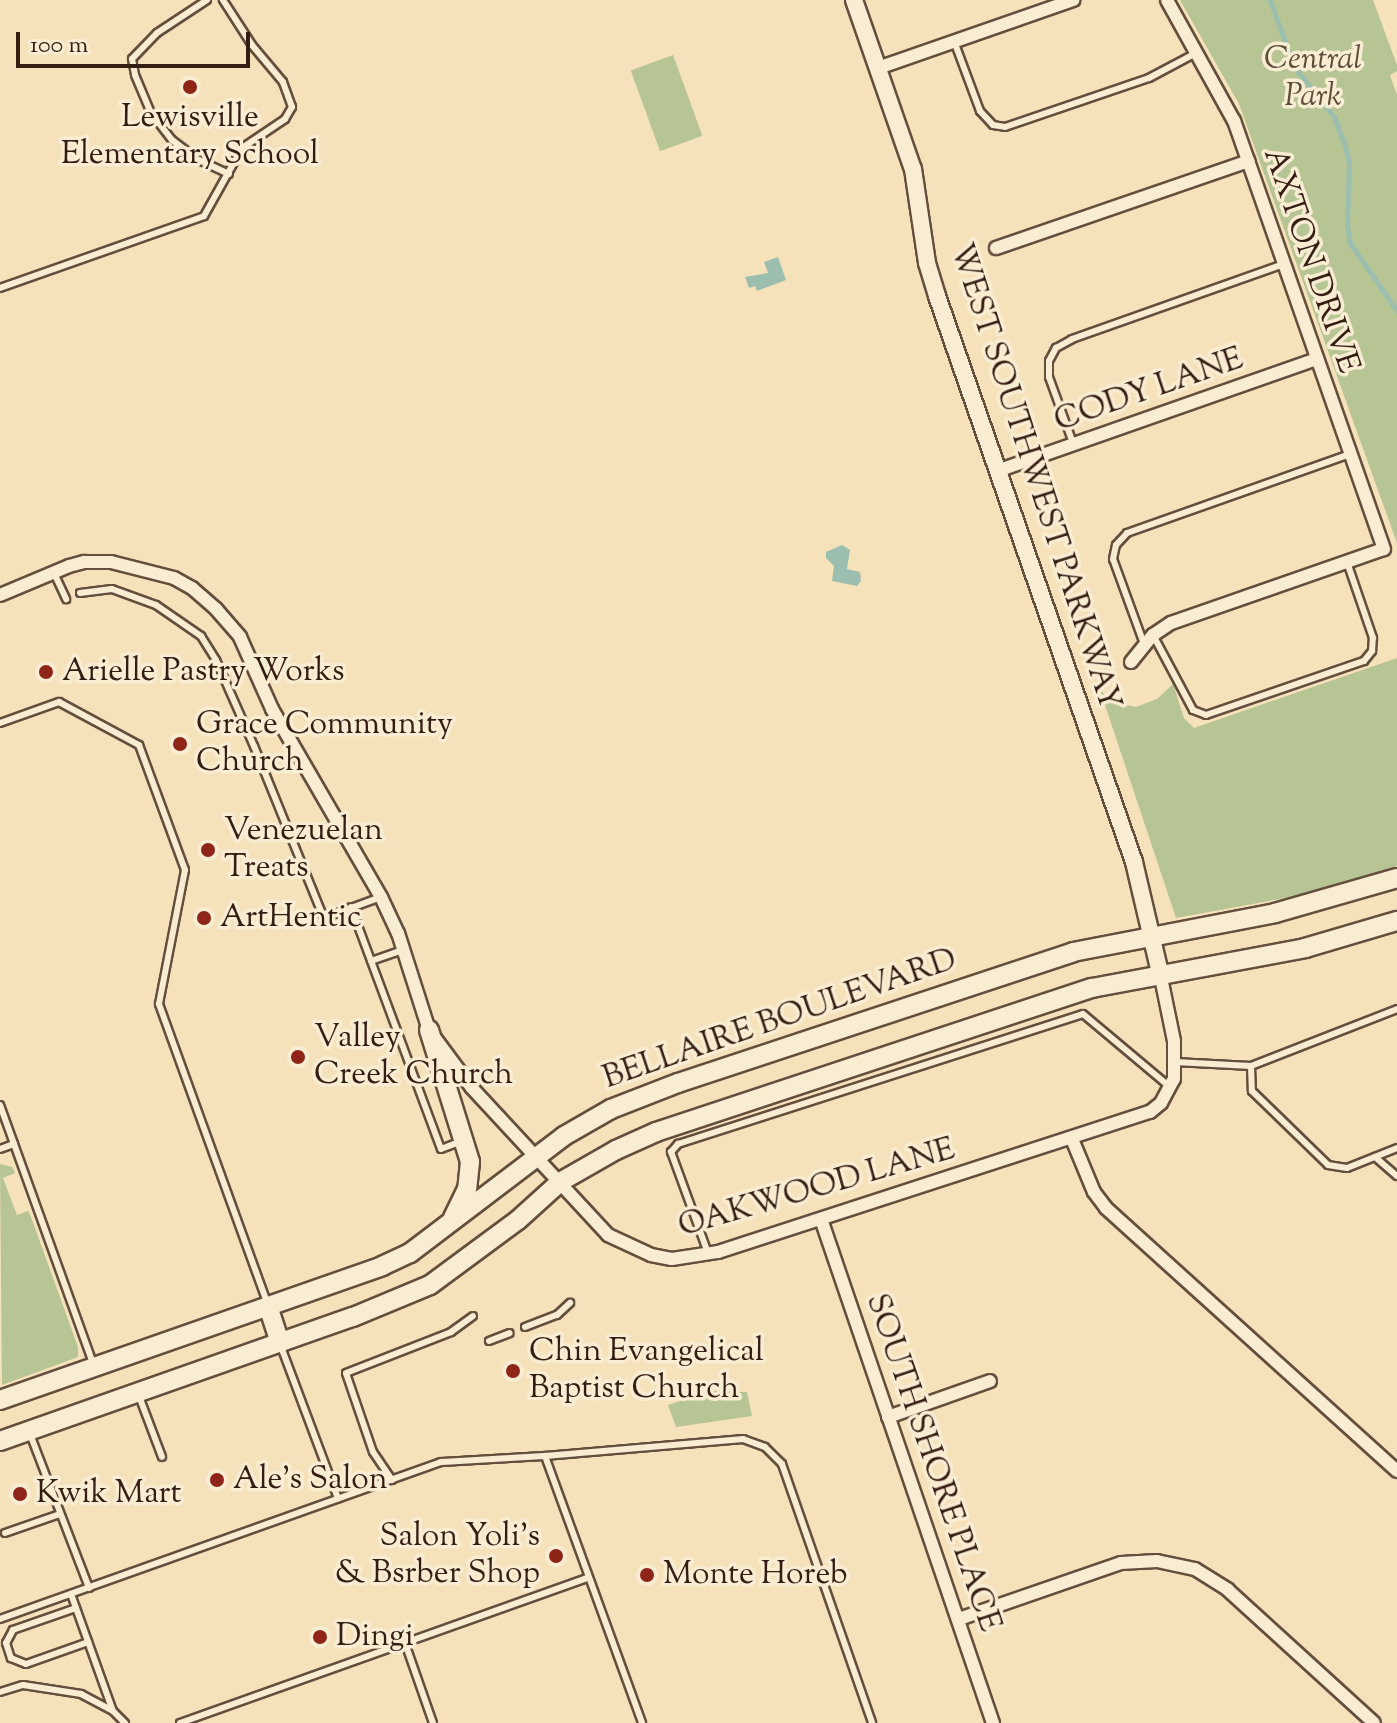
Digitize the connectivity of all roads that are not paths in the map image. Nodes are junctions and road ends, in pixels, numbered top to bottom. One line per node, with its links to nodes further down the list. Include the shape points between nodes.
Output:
1 (207, 0): 10 (lane, via 157,33 132,59 151,113 172,140)
2 (223, 0): 10 (lane, via 283,82 292,107 285,119 242,148)
3 (854, 0): 8 (street, WEST SOUTHWEST PARKWAY)
4 (1073, 0): 6 (street)
5 (1167, 0): 7 (street, AXTON DRIVE)
6 (954, 41): 7 (lane, via 980,111 993,125 1005,127 1149,78); 8 (street)
7 (1196, 53): 9 (street, AXTON DRIVE, via 1230,112)
8 (878, 68): 17 (street, WEST SOUTHWEST PARKWAY, via 915,177 934,288)
9 (1248, 161): 11 (street); 12 (street, AXTON DRIVE)
10 (229, 174): 13 (lane, via 204,216)
11 (996, 248)
12 (1284, 264): 14 (street, AXTON DRIVE); 15 (lane, via 1056,348 1049,377)
13 (0, 288)
14 (1317, 359): 15 (street, CODY LANE); 16 (street, AXTON DRIVE)
15 (1073, 445): 17 (street, CODY LANE)
16 (1350, 454): 18 (street, AXTON DRIVE, via 1384,549); 23 (lane, via 1127,533 1113,559)
17 (997, 471): 30 (street, WEST SOUTHWEST PARKWAY, via 1134,862)
18 (1347, 562): 23 (street, via 1171,623); 23 (lane, via 1373,638 1364,661 1206,715 1193,710)
19 (53, 572): 21 (street, OAKWOOD LANE); 22 (lane); 27 (street, OAKWOOD LANE, via 84,562 152,570 192,588 216,609 240,637 272,709)
20 (80, 593): 28 (lane, via 112,589 156,605 201,636 254,746 324,918)
21 (0, 595)
22 (66, 599)
23 (1148, 640): 24 (street)
24 (1131, 662)
25 (0, 723): 53 (lane, via 59,702 139,745 185,870 159,1004)
26 (1397, 878): 30 (main road, BELLAIRE BOULEVARD, via 1275,913)
27 (381, 897): 28 (lane); 31 (street, OAKWOOD LANE)
28 (351, 907): 32 (lane)
29 (1397, 921): 33 (main road, BELLAIRE BOULEVARD, via 1305,948)
30 (1152, 935): 33 (street, WEST SOUTHWEST PARKWAY); 45 (main road, BELLAIRE BOULEVARD, via 1039,962 678,1083 611,1109)
31 (403, 950): 32 (lane); 35 (street, OAKWOOD LANE)
32 (371, 961): 41 (lane, via 441,1149)
33 (1160, 973): 36 (street); 48 (main road, BELLAIRE BOULEVARD, via 1092,988 668,1128)
34 (1397, 1009): 37 (lane)
35 (429, 1030): 41 (main road); 45 (street, OAKWOOD LANE, via 472,1088)
36 (1175, 1062): 37 (lane); 38 (street)
37 (1251, 1066): 46 (lane, via 1252,1091 1328,1165 1347,1168)
38 (1170, 1087): 40 (street, OAKWOOD LANE, via 1150,1112); 51 (lane, via 1083,1014 678,1144 671,1152)
39 (0, 1105): 42 (lane)
40 (1072, 1139): 49 (street, OAKWOOD LANE); 68 (street, via 1106,1208)
41 (466, 1140): 50 (main road, via 469,1177)
42 (14, 1144): 44 (lane); 59 (lane)
43 (1397, 1148): 46 (lane)
44 (0, 1149)
45 (536, 1155): 48 (street, OAKWOOD LANE); 50 (main road, BELLAIRE BOULEVARD)
46 (1375, 1157): 47 (lane)
47 (1397, 1176)
48 (560, 1182): 51 (street, OAKWOOD LANE, via 608,1235 632,1248 672,1259); 58 (main road, BELLAIRE BOULEVARD, via 445,1277)
49 (821, 1219): 51 (street, OAKWOOD LANE); 63 (street, SOUTH SHORE PLACE)
50 (450, 1223): 53 (main road, BELLAIRE BOULEVARD, via 382,1266)
51 (708, 1254)
52 (570, 1303): 55 (lane, via 557,1315)
53 (268, 1306): 58 (main road); 59 (main road, BELLAIRE BOULEVARD)
54 (473, 1316): 69 (lane, via 451,1332 346,1373 373,1452)
55 (525, 1327)
56 (510, 1333): 57 (lane)
57 (489, 1341)
58 (280, 1343): 61 (main road, BELLAIRE BOULEVARD); 70 (lane)
59 (95, 1367): 62 (main road, BELLAIRE BOULEVARD)
60 (990, 1381): 63 (street)
61 (138, 1393): 64 (main road, BELLAIRE BOULEVARD); 67 (lane)
62 (0, 1400)
63 (888, 1417): 78 (street, SOUTH SHORE PLACE)
64 (29, 1431): 65 (main road, BELLAIRE BOULEVARD); 71 (lane)
65 (0, 1441)
66 (545, 1456): 69 (lane, via 441,1462); 73 (lane); 87 (lane, via 743,1439 765,1447 782,1464)
67 (162, 1457)
68 (1397, 1471)
69 (392, 1480): 70 (lane)
70 (338, 1498): 74 (lane)
71 (60, 1514): 72 (lane); 74 (lane)
72 (5, 1533)
73 (589, 1577): 80 (lane); 86 (lane)
74 (89, 1588): 75 (lane)
75 (71, 1594): 76 (lane); 77 (lane)
76 (76, 1608): 79 (lane); 79 (lane, via 13,1630 6,1645 11,1658 26,1664)
77 (0, 1619)
78 (959, 1619): 88 (street, SOUTH SHORE PLACE); 89 (street, via 1121,1563 1157,1561 1195,1569 1228,1590)
79 (88, 1642): 82 (lane)
80 (405, 1643): 84 (lane); 85 (lane)
81 (0, 1692): 82 (lane, via 23,1685 81,1694)
82 (113, 1711): 83 (lane)
83 (125, 1723)
84 (180, 1723)
85 (433, 1723)
86 (642, 1723)
87 (872, 1723)
88 (993, 1723)
89 (1374, 1723)

